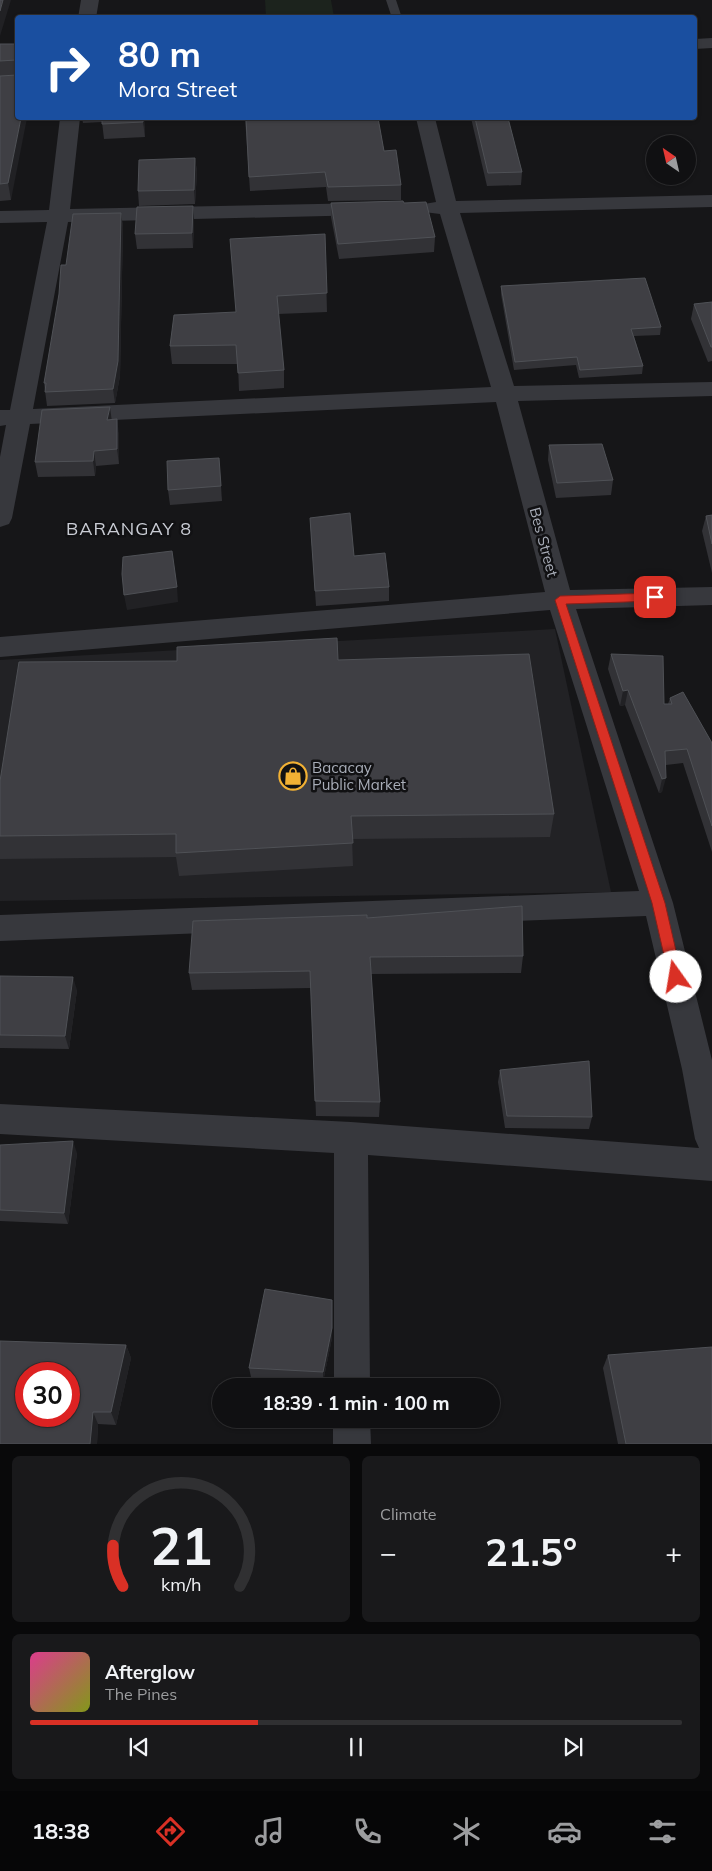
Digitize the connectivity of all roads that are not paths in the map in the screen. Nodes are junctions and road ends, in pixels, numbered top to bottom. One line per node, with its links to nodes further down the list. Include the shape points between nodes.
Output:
1 (90, 0): 3 (street)
2 (391, 0): 4 (lane)
3 (88, 15)
4 (396, 15)
5 (712, 43): 6 (street)
6 (697, 44)
7 (70, 120): 11 (street)
8 (426, 120): 10 (street, Bes Street)
9 (712, 201): 10 (street)
10 (448, 208): 11 (street); 14 (street, Bes Street)
11 (58, 216): 12 (street); 15 (street)
12 (0, 217)
13 (712, 389): 14 (street)
14 (505, 394): 15 (street); 18 (street, Bes Street)
15 (10, 418): 16 (street)
16 (0, 518)
17 (712, 596): 18 (street)
18 (560, 600): 19 (street); 20 (street, Bes Street)
19 (0, 646)
20 (658, 903): 21 (street); 22 (street, Bes Street)
21 (0, 928)
22 (705, 1068): 25 (street, Bes Street)
23 (0, 1119): 24 (street)
24 (352, 1138): 26 (street); 27 (street)
25 (712, 1139)
26 (712, 1165)
27 (352, 1378)
28 (352, 1428): 29 (street)
29 (352, 1444)

